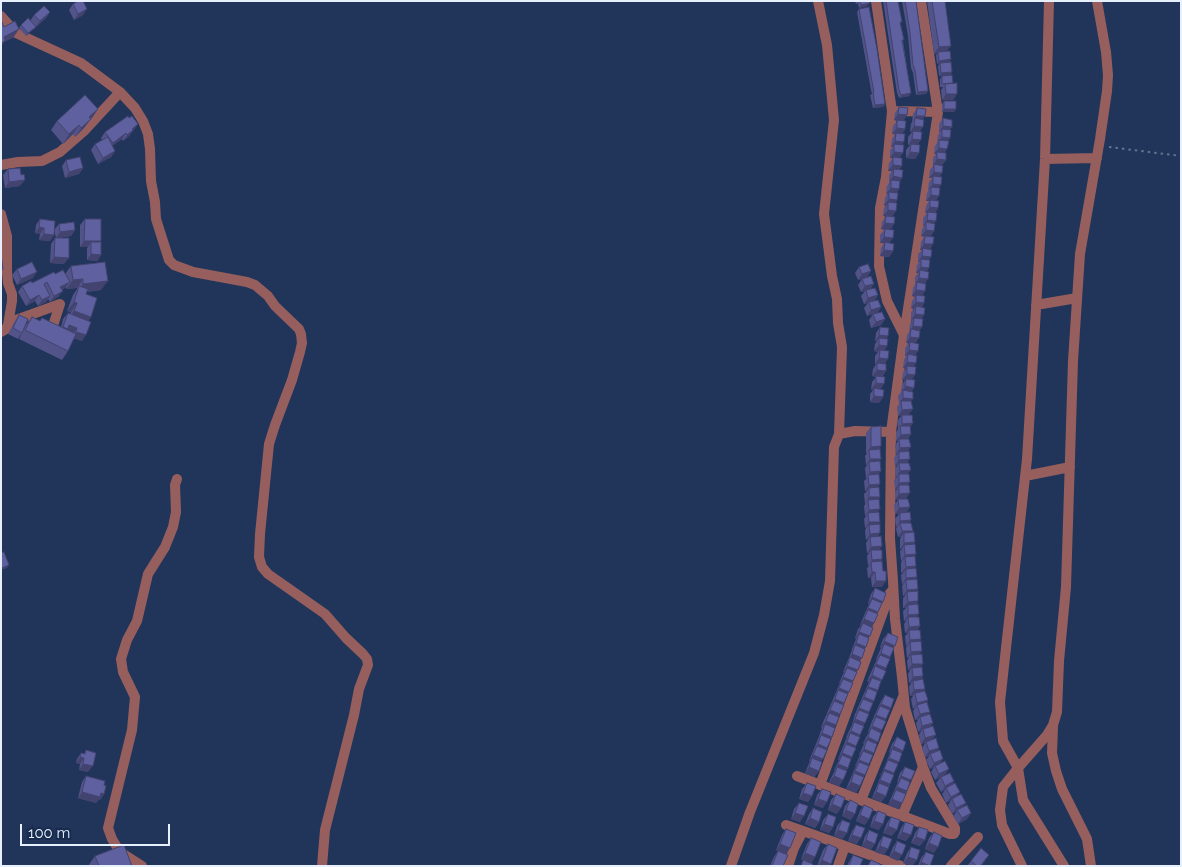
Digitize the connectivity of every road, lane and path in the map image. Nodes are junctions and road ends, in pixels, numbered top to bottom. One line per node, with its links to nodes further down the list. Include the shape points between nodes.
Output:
1 (818, 1): 24 (street, via 834,120 824,214 842,347)
2 (876, 1): 8 (street)
3 (921, 1): 9 (street)
4 (1049, 1): 12 (street)
5 (1096, 1): 10 (street, via 1108,75)
6 (1, 16): 7 (street, via 16,33 81,63)
7 (120, 92): 14 (street, via 60,152 42,161); 45 (street, via 144,121 148,134 156,219 169,260 194,272 255,285 301,334 300,352 270,444 259,558 268,574 325,614 364,654 368,665 359,689 325,830)
8 (892, 111): 9 (street); 21 (street, via 880,208 879,266 887,301)
9 (938, 112): 21 (street)
10 (1099, 146): 11 (path); 13 (street)
11 (1181, 156)
12 (1045, 158): 13 (street); 17 (street)
13 (1097, 158): 16 (street, via 1082,243)
14 (1, 165)
15 (1, 214): 18 (street, via 8,236 7,272)
16 (1077, 298): 17 (street); 25 (street)
17 (1036, 305): 26 (street)
18 (13, 318): 19 (street); 20 (street); 22 (street, via 64,303)
19 (30, 328)
20 (1, 332)
21 (904, 335): 23 (street)
22 (49, 338)
23 (891, 432): 24 (street); 28 (street, via 890,538)
24 (839, 434): 46 (street, via 834,447 830,581 824,615 814,653)
25 (1070, 467): 26 (street); 30 (street, via 1066,587 1057,712)
26 (1025, 476): 32 (street, via 1000,702 1003,741)
27 (177, 479): 41 (street, via 173,527 148,574 137,621 121,659 123,672 135,697 132,730 108,828)
28 (894, 588): 29 (street); 34 (street)
29 (904, 695): 31 (street); 35 (street)
30 (1053, 725): 32 (street); 53 (street, via 1052,753 1056,771 1087,839)
31 (923, 767): 36 (street); 36 (street, via 955,832 950,834)
32 (1018, 768): 51 (street, via 1003,787 1000,810 1002,825); 52 (street, via 1023,800)
33 (797, 776): 34 (street)
34 (820, 785): 35 (street)
35 (861, 800): 36 (street)
36 (902, 816)
37 (786, 825): 38 (street)
38 (803, 831): 40 (street); 47 (street)
39 (978, 837): 50 (street)
40 (846, 846): 42 (street); 48 (street)
41 (120, 852): 43 (street); 44 (street)
42 (886, 863): 49 (street)
43 (118, 865)
44 (142, 866)
45 (322, 866)
46 (731, 866)
47 (788, 866)
48 (838, 866)
49 (901, 866)
50 (951, 866)
51 (1022, 866)
52 (1064, 866)
53 (1092, 866)

